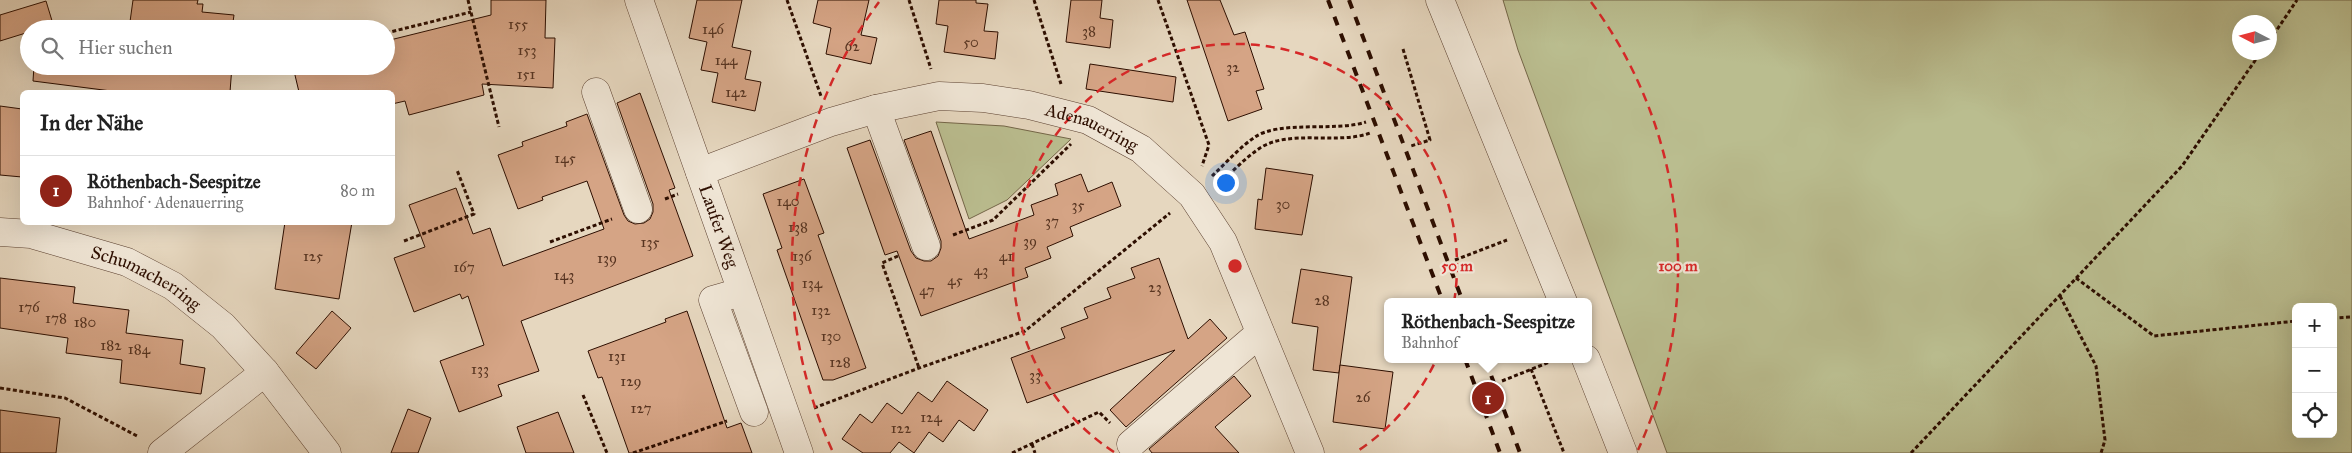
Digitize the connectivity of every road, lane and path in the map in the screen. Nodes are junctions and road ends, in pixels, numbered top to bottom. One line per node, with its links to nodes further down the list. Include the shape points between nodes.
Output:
1 (468, 0): 9 (path)
2 (639, 0): 24 (street, Laufer Weg)
3 (787, 0): 18 (path)
4 (909, 0): 15 (path)
5 (1034, 0): 17 (path)
6 (1158, 0): 25 (path, via 1209,145)
7 (1440, 0): 35 (street)
8 (2297, 0): 10 (path)
9 (471, 12): 11 (path); 20 (path)
10 (2277, 30)
11 (395, 31)
12 (1402, 49): 22 (path, via 1430,140)
13 (2255, 60): 32 (path, via 2182,166)
14 (596, 92): 26 (street)
15 (939, 96): 16 (street, Adenauerring); 17 (street, Adenauerring, via 1029,105)
16 (876, 109): 18 (street, Adenauerring); 29 (street)
17 (1080, 118): 25 (street, Adenauerring, via 1141,149); 29 (path, via 1068,148 993,220)
18 (831, 122): 24 (street, Adenauerring)
19 (1366, 122): 25 (path, via 1354,126 1281,129 1256,136)
20 (499, 127)
21 (1370, 133): 25 (path, via 1358,137 1283,141 1261,147 1208,193)
22 (1411, 146)
23 (457, 170): 28 (path, via 474,214)
24 (700, 172): 33 (street, Laufer Weg)
25 (1192, 195): 39 (street, Adenauerring, via 1222,242); 42 (path, via 1025,331)
26 (638, 209)
27 (0, 232): 44 (street, Schumacherring, via 31,234 127,262 173,286 223,326)
28 (404, 241)
29 (926, 246): 42 (path, via 882,263)
30 (1482, 249): 31 (path)
31 (1455, 260)
32 (2076, 278): 34 (path); 38 (path, via 2154,336)
33 (741, 292): 48 (street, via 713,300); 49 (street, Laufer Weg)
34 (2060, 296): 62 (path); 63 (path, via 2096,366 2105,440)
35 (1561, 298)
36 (2352, 317): 37 (path)
37 (2337, 318)
38 (2292, 321)
39 (1260, 333): 51 (street); 59 (street, Adenauerring)
40 (1547, 363): 43 (path)
41 (1588, 363): 61 (street)
42 (919, 368): 49 (path)
43 (1530, 370): 45 (path); 60 (path)
44 (265, 372): 52 (street); 53 (street, Schumacherring)
45 (1502, 381)
46 (0, 388): 52 (path, via 65,398)
47 (583, 395): 54 (path)
48 (754, 412): 55 (path)
49 (786, 419): 56 (street, Laufer Weg)
50 (1032, 444): 51 (path, via 1099,412); 57 (path); 58 (path)
51 (1131, 444)
52 (163, 452)
53 (327, 453)
54 (607, 453)
55 (633, 453)
56 (799, 453)
57 (1012, 453)
58 (1035, 453)
59 (1310, 453)
60 (1564, 453)
61 (1623, 453)
62 (1911, 453)
63 (2101, 453)

